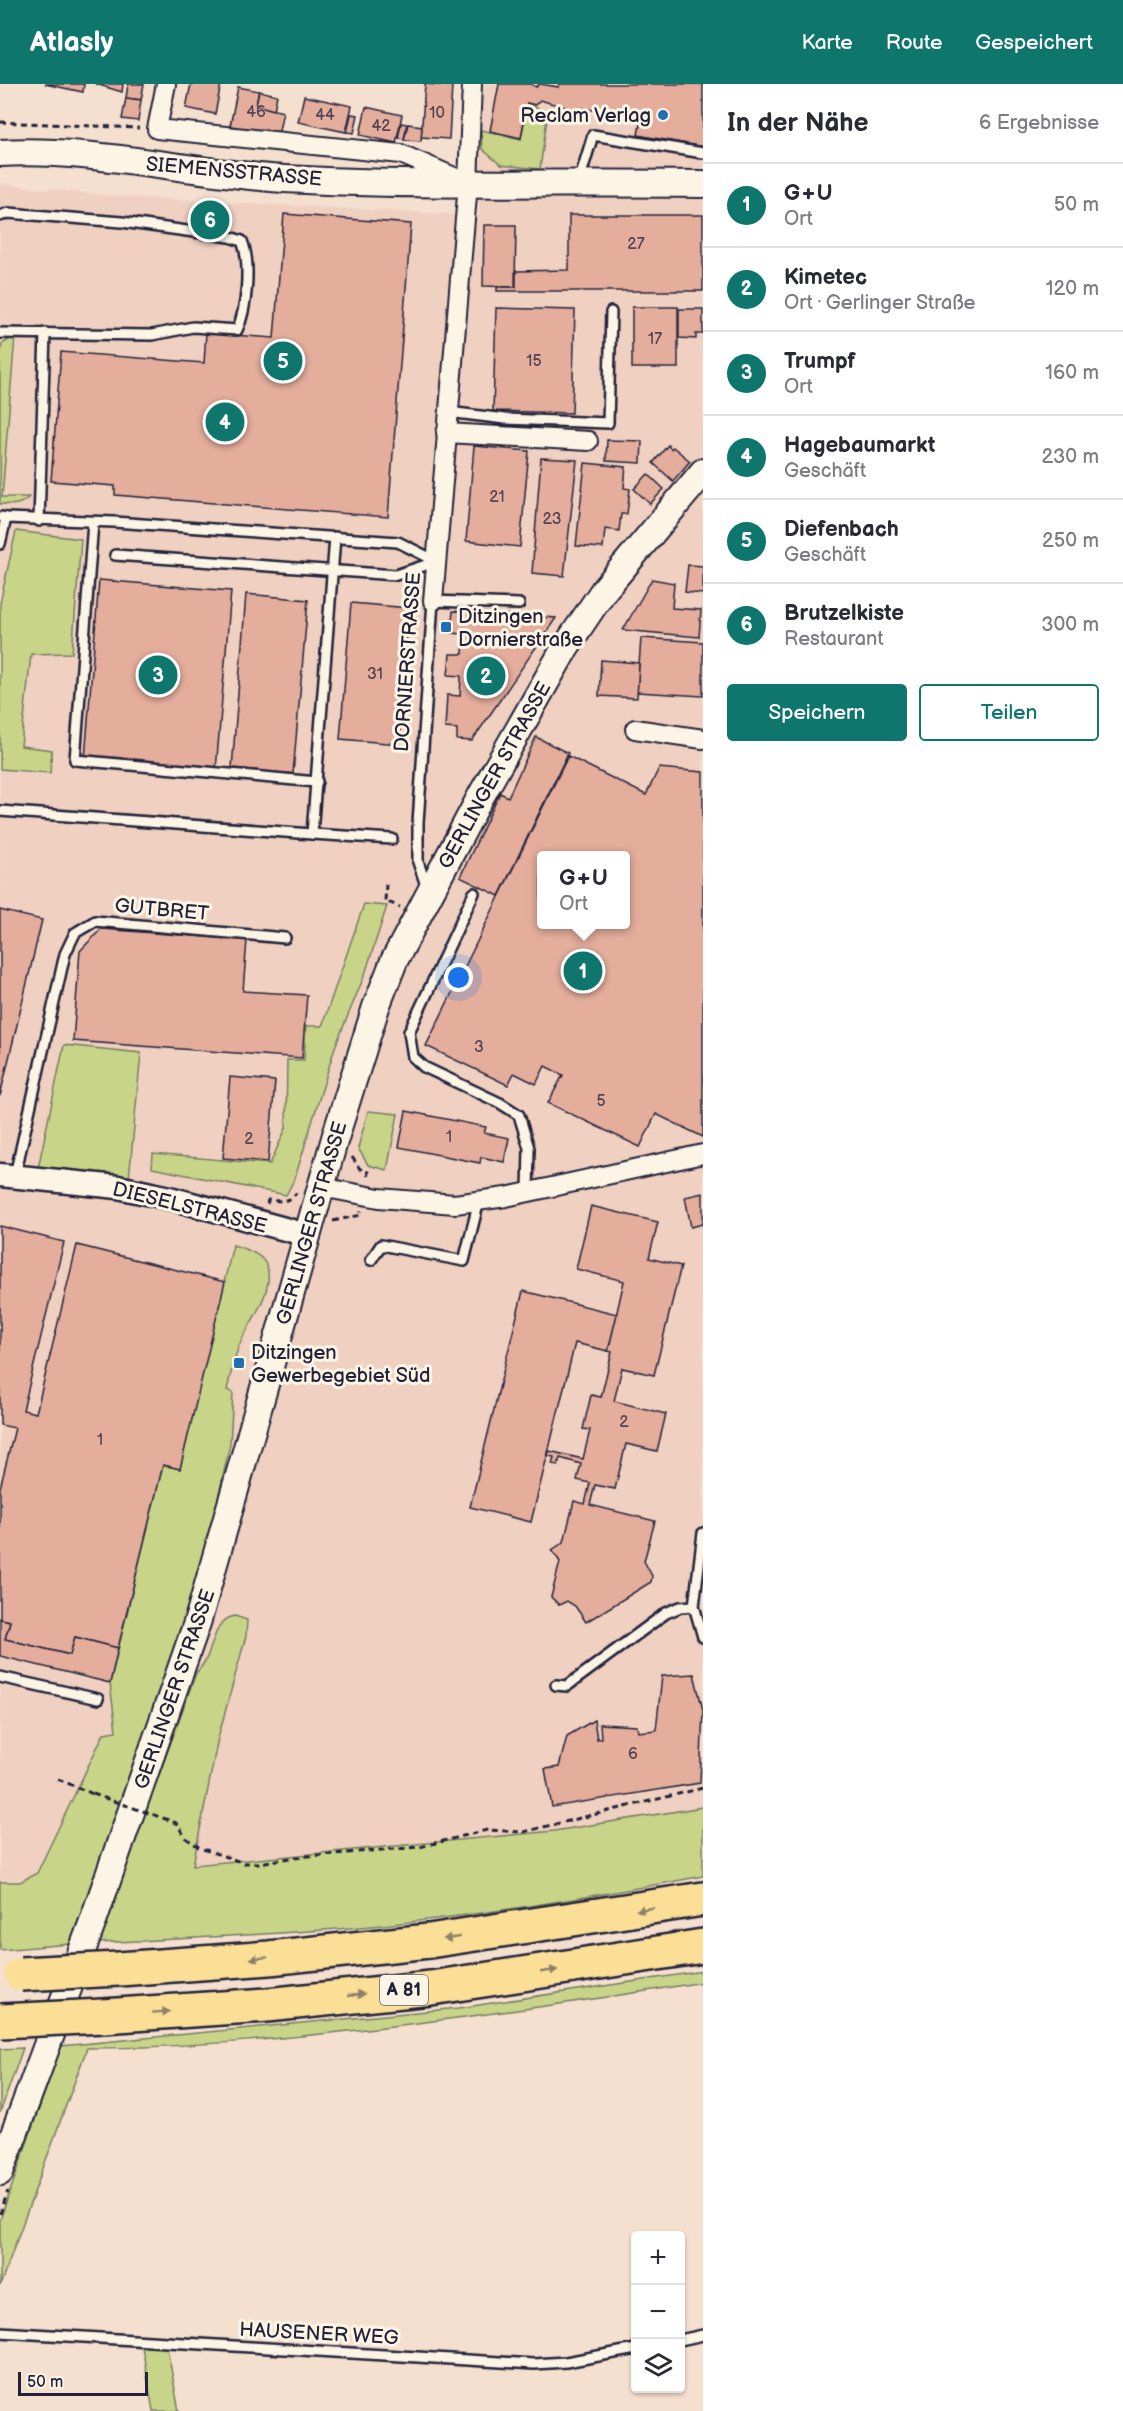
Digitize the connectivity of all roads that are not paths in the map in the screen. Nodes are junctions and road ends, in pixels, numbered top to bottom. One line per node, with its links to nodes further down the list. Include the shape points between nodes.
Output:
1 (166, 84): 5 (street, SIEMENSSTRASSE, via 157,129 401,154)
2 (472, 84): 5 (street, DORNIERSTRASSE)
3 (703, 153): 6 (lane, via 593,135)
4 (3, 154): 5 (main road, SIEMENSSTRASSE, via 106,157 284,179)
5 (468, 183): 6 (main road, SIEMENSSTRASSE); 12 (street, DORNIERSTRASSE)
6 (579, 183): 7 (main road, SIEMENSSTRASSE)
7 (703, 184)
8 (0, 216): 11 (lane, via 8,213 122,222 230,237 242,241 247,252 243,316 237,330 193,327 152,335)
9 (611, 312): 13 (lane, via 608,423)
10 (0, 333): 11 (lane)
11 (45, 333): 18 (lane)
12 (448, 411): 13 (lane, via 505,419); 14 (street, DORNIERSTRASSE)
13 (592, 422): 15 (lane)
14 (446, 433): 15 (street); 23 (street, DORNIERSTRASSE)
15 (588, 441)
16 (703, 472): 34 (main road, GERLINGER STRASSE, via 604,590 566,648)
17 (3, 517): 18 (lane); 21 (lane)
18 (39, 521): 19 (lane)
19 (93, 522): 20 (lane); 29 (lane, via 75,759)
20 (335, 537): 23 (lane, via 398,542); 24 (lane)
21 (0, 543)
22 (115, 555): 24 (lane)
23 (438, 561): 24 (lane, via 396,575); 25 (street, DORNIERSTRASSE)
24 (333, 571): 29 (lane)
25 (434, 601): 26 (lane); 34 (lane, DORNIERSTRASSE, via 418,823 418,862)
26 (519, 604)
27 (634, 729): 28 (street)
28 (703, 739)
29 (316, 782): 31 (lane)
30 (0, 812): 31 (lane)
31 (312, 834): 32 (lane)
32 (392, 839)
33 (474, 893): 39 (lane, via 409,1032 410,1048 412,1057 424,1067 519,1115 529,1148)
34 (428, 894): 38 (main road, GERLINGER STRASSE, via 376,1007)
35 (285, 938): 37 (lane, GUTBRET, via 95,921 75,933 65,954)
36 (703, 1154): 39 (street)
37 (7, 1176): 41 (street, DIESELSTRASSE, via 118,1187)
38 (321, 1187): 40 (street, via 364,1196 455,1204); 41 (main road, GERLINGER STRASSE)
39 (528, 1192): 40 (street)
40 (479, 1201): 42 (lane, via 464,1261 381,1245)
41 (307, 1236): 53 (main road, GERLINGER STRASSE, via 198,1620)
42 (371, 1260)
43 (703, 1533): 44 (lane)
44 (694, 1606): 45 (lane); 47 (lane, via 666,1614 567,1686)
45 (703, 1636)
46 (0, 1677): 48 (lane)
47 (556, 1685)
48 (98, 1699)
49 (703, 1899): 51 (highway, A 81, one-way to 51, bridge, via 429,1941 269,1958)
50 (703, 1946): 52 (highway, A 81, one-way to 50, bridge, via 267,2005 431,1988)
51 (10, 1974)
52 (0, 2021)
53 (0, 2172)
54 (0, 2332): 57 (lane, HAUSENER WEG, via 534,2364)
55 (703, 2335): 56 (lane)
56 (685, 2339)
57 (631, 2350)

